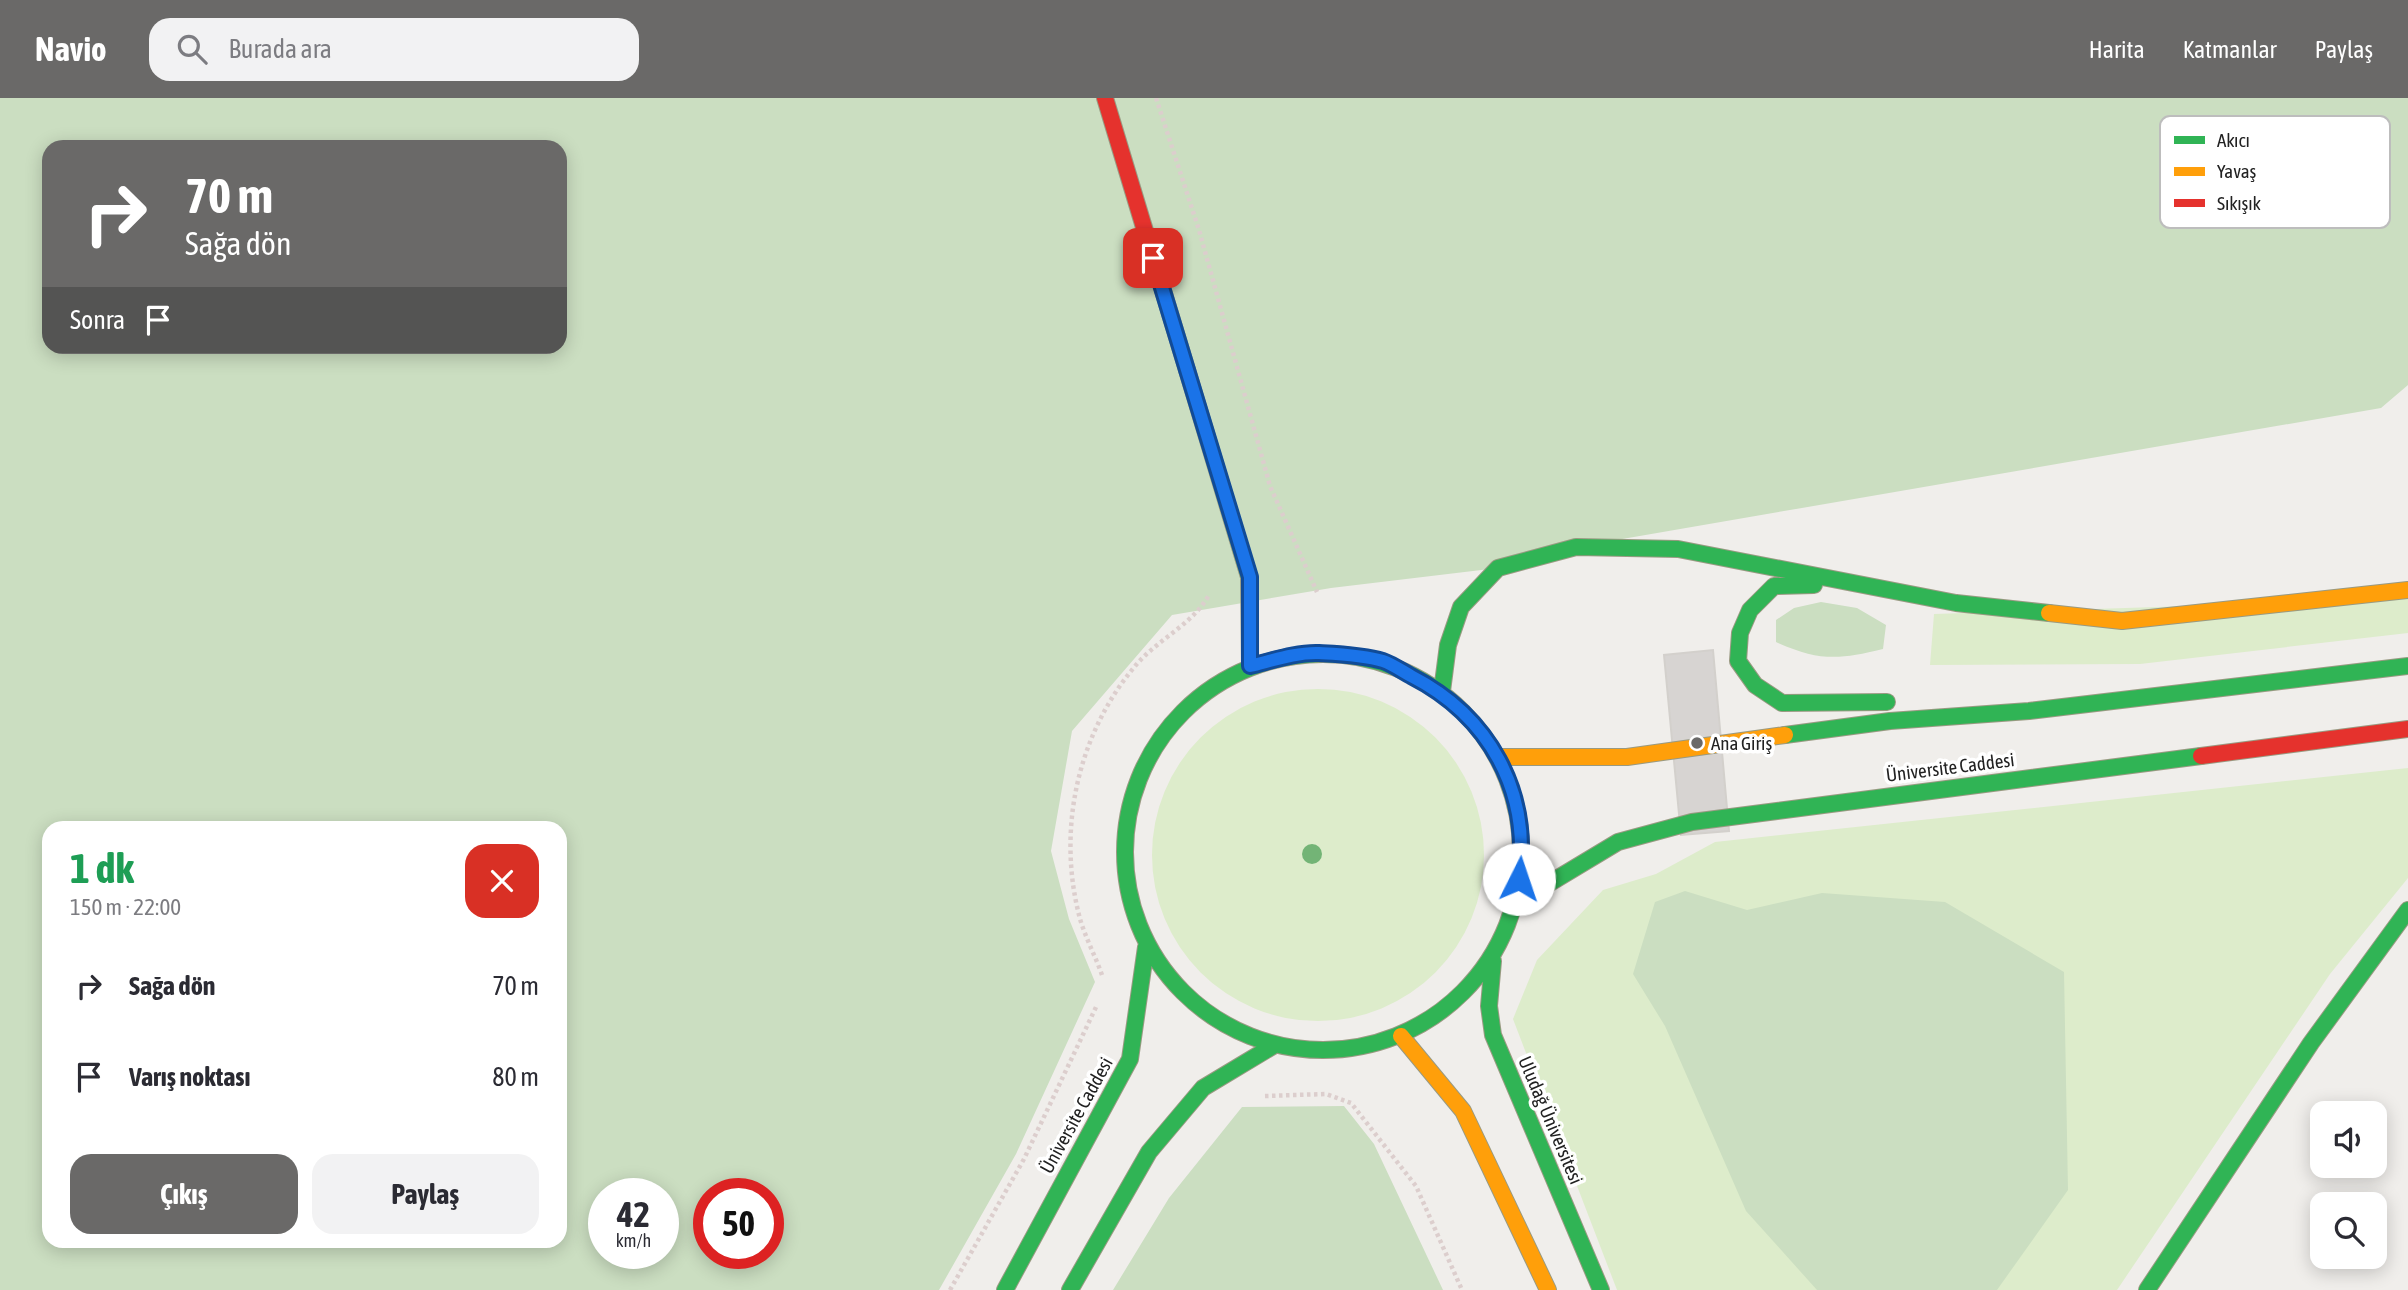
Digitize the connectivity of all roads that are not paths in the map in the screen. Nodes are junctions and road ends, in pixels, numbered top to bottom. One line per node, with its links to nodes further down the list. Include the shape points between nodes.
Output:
1 (1105, 98): 4 (main road, via 1250,577)
2 (1858, 584): 3 (main road, via 1956,603 2122,621); 6 (main road, via 1678,549 1563,550 1498,568 1461,607 1448,645); 7 (main road, via 1774,586 1750,610 1740,633 1738,661 1755,685 1782,703 1934,703)
3 (2408, 590)
4 (1250, 666): 6 (main road, via 1316,652 1382,661); 12 (main road, via 1193,701 1150,752 1126,816 1125,883)
5 (2408, 666): 7 (main road)
6 (1442, 691): 9 (main road, via 1474,721)
7 (2029, 712): 9 (main road, via 1890,721 1627,757)
8 (2408, 729): 10 (main road, Üniversite Caddesi, via 1692,822 1618,842)
9 (1498, 757): 10 (main road, via 1517,804 1522,854)
10 (1515, 904): 13 (main road)
11 (2408, 910): 20 (main road, via 2311,1043)
12 (1146, 947): 15 (main road, via 1178,991 1222,1025); 16 (main road, Üniversite Caddesi, via 1130,1059)
13 (1493, 961): 14 (main road, via 1456,1000); 19 (main road, Uludağ Üniversitesi, via 1489,1006 1493,1035)
14 (1401, 1036): 15 (main road, via 1338,1051); 18 (main road, via 1463,1111)
15 (1273, 1046): 17 (main road, via 1203,1088 1149,1152)
16 (1005, 1290)
17 (1070, 1290)
18 (1548, 1290)
19 (1601, 1290)
20 (2147, 1290)

